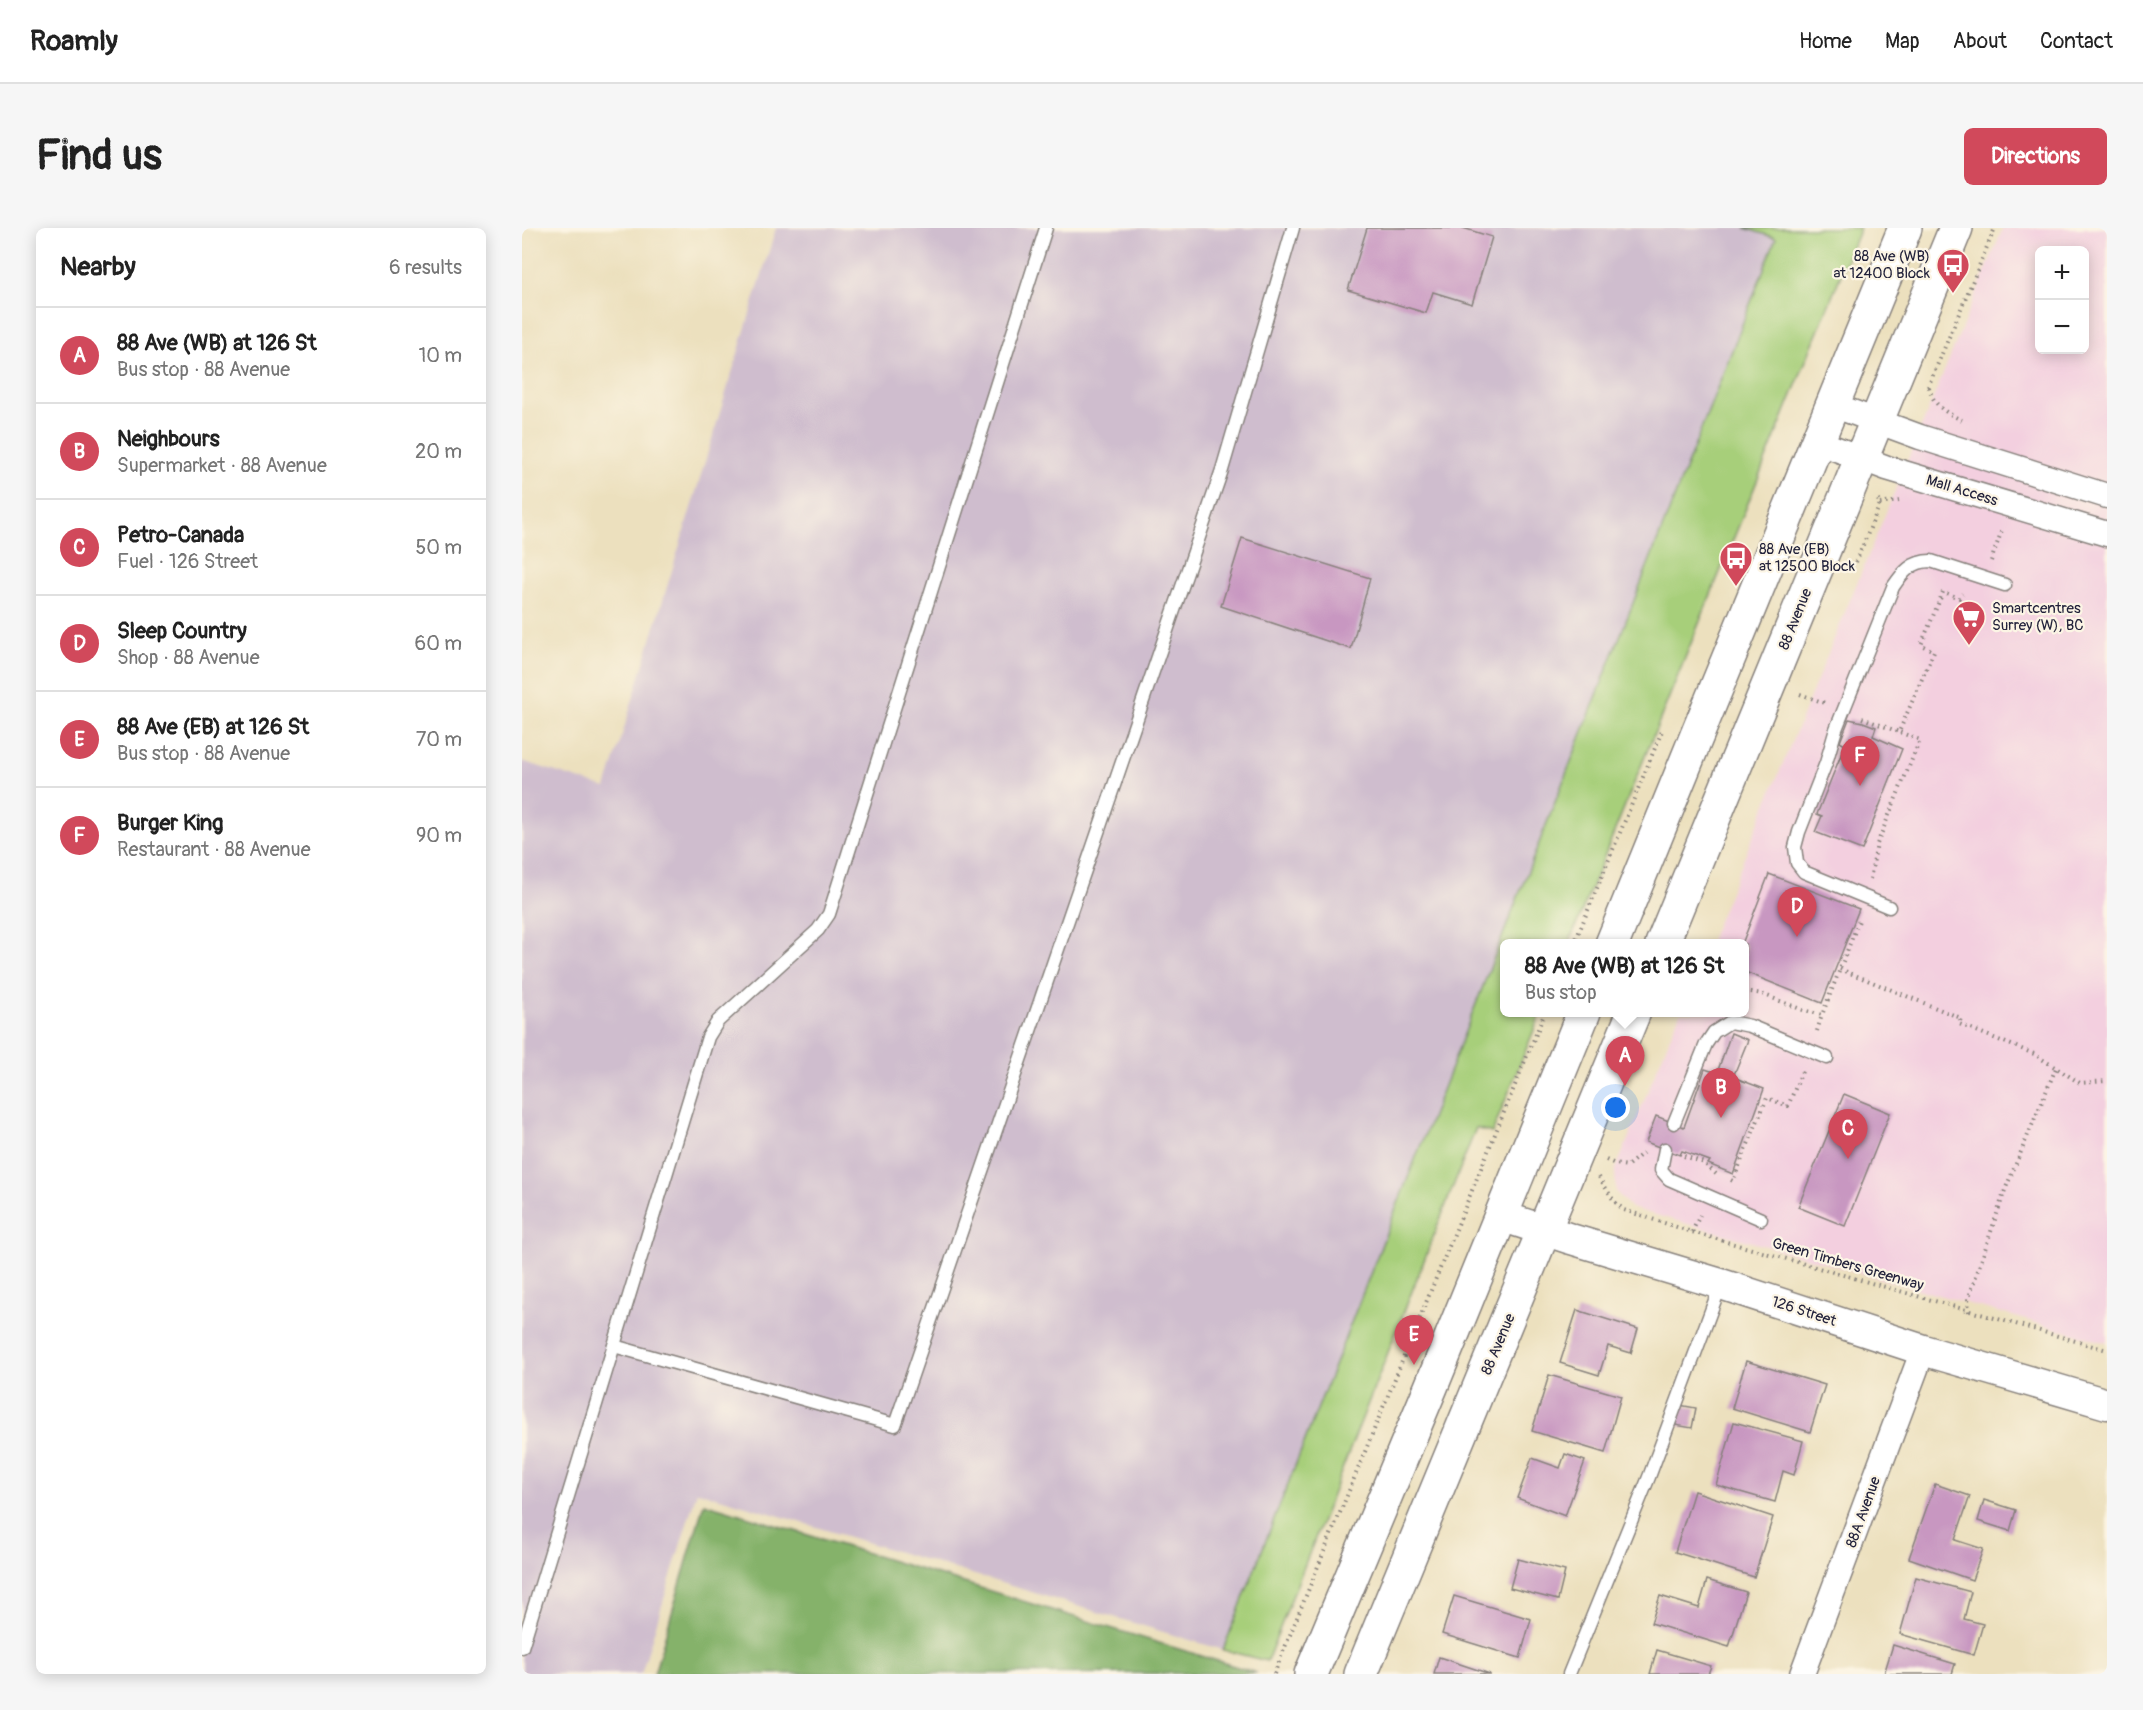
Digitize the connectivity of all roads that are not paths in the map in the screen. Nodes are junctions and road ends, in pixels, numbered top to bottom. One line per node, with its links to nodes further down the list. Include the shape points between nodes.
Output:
1 (1046, 228): 24 (lane, via 829,914 818,930 718,1021 708,1037)
2 (1293, 228): 24 (lane, via 1222,470 895,1425)
3 (1905, 228): 5 (main road)
4 (1956, 228): 6 (main road, 88 Avenue)
5 (1833, 405): 6 (street); 7 (main road)
6 (1876, 421): 8 (main road, 88 Avenue); 9 (street)
7 (1818, 442): 8 (street, Mall Access); 13 (main road)
8 (1861, 458): 10 (street, Mall Access); 14 (main road, 88 Avenue)
9 (2107, 496)
10 (2107, 534)
11 (2005, 585): 12 (lane, via 1931,561 1910,566 1893,587 1836,729 1799,832 1797,863 1804,872)
12 (1889, 907)
13 (1613, 939)
14 (1664, 939)
15 (1582, 1017): 20 (main road)
16 (1632, 1017): 22 (main road, 88 Avenue)
17 (1827, 1058): 18 (lane, via 1730,1022 1714,1032 1706,1044)
18 (1674, 1123)
19 (1665, 1149): 21 (lane, via 1661,1170 1669,1179)
20 (1501, 1216): 22 (street, 126 Street); 28 (main road)
21 (1761, 1219)
22 (1545, 1231): 23 (street, 126 Street); 29 (main road, 88 Avenue)
23 (1721, 1284): 25 (street, 126 Street); 30 (lane, via 1649,1478)
24 (615, 1346): 27 (lane)
25 (1923, 1350): 26 (street, 126 Street); 31 (street, 88A Avenue)
26 (2107, 1404)
27 (522, 1647)
28 (1311, 1674)
29 (1361, 1674)
30 (1569, 1674)
31 (1802, 1674)

